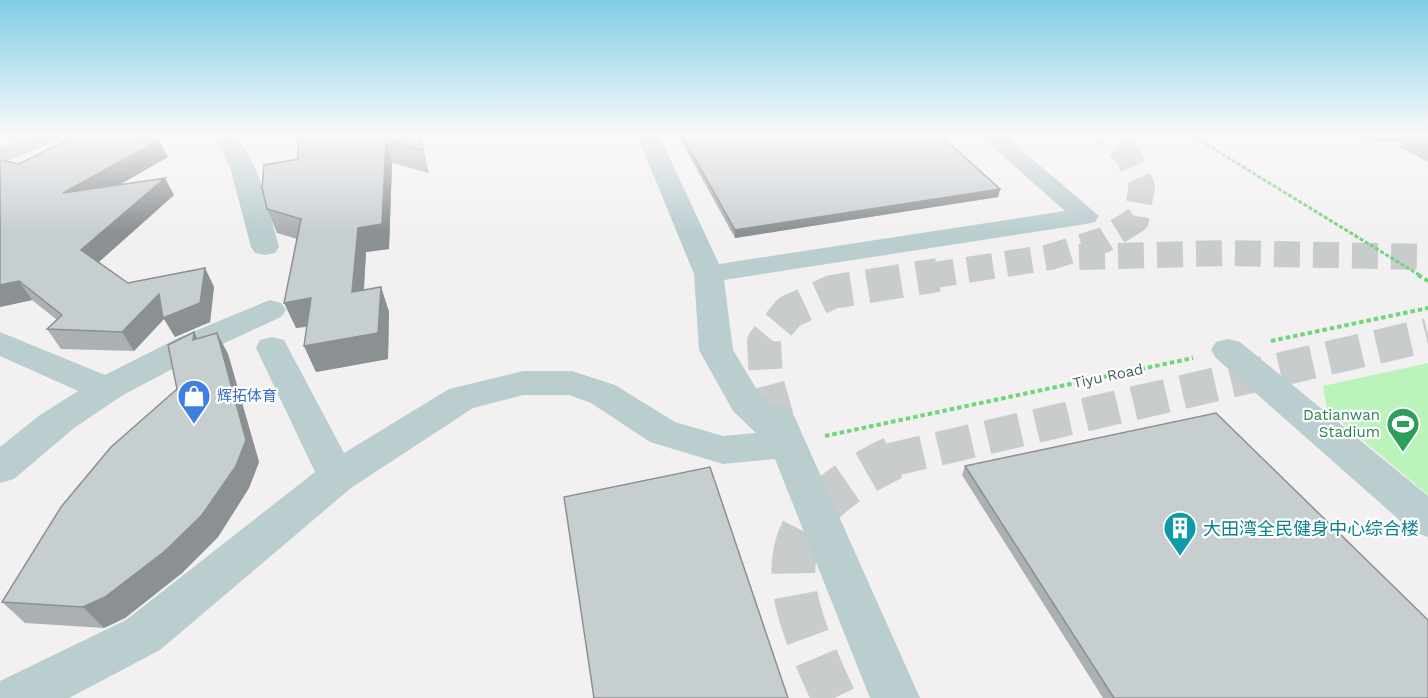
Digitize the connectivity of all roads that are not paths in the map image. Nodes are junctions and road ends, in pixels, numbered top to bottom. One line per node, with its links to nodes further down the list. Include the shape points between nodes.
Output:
1 (242, 168): 4 (street)
2 (663, 168): 5 (street)
3 (1029, 168): 5 (street, via 1086,216)
4 (265, 247)
5 (710, 274): 11 (street, via 716,350 746,402)
6 (270, 310): 10 (street, via 178,350)
7 (0, 343): 10 (street)
8 (272, 348): 13 (street)
9 (1228, 350): 14 (street)
10 (107, 390): 12 (street, via 61,419)
11 (783, 431): 13 (street, via 723,450 663,432 603,394 572,383 523,383 462,398); 16 (street)
12 (0, 468)
13 (337, 477): 15 (street, via 143,635)
14 (1428, 520)
15 (18, 698)
16 (895, 698)

